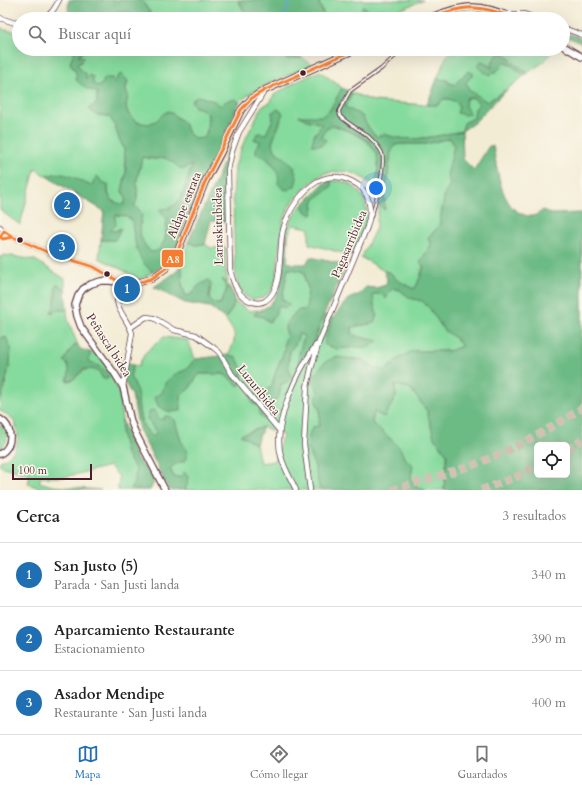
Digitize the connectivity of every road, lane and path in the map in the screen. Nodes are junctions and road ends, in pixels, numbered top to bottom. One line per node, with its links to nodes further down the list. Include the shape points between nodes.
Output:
1 (59, 0): 2 (street)
2 (52, 12)
3 (444, 12): 4 (street, via 470,7 488,8)
4 (499, 12)
5 (0, 18): 6 (street)
6 (12, 22)
7 (570, 31): 8 (street)
8 (582, 35)
9 (570, 50): 12 (street)
10 (340, 56): 13 (street)
11 (395, 56): 14 (lane, Pagasarribidea, via 350,90 338,111 340,116 367,135 382,153 382,171)
12 (582, 57)
13 (265, 90): 14 (street, Larraskitubidea, via 239,132 228,170 230,269 232,280 240,294 246,300 256,303 264,302 272,295 276,287 283,230 288,216 296,202 324,178 335,176 355,182 368,199 371,208); 17 (street, Aldape estrata, via 249,100 241,110 205,182 182,241 171,261 151,279)
14 (370, 219): 20 (street, Pagasarribidea)
15 (0, 227): 16 (street, via 13,237 47,252 94,266)
16 (118, 282): 17 (street, Aldape estrata); 18 (street); 21 (street, Peñascal bidea, via 101,281 91,284 83,289 75,305 81,327)
17 (128, 284): 18 (street)
18 (118, 293): 19 (street, via 118,306)
19 (130, 328): 21 (street, via 132,333); 23 (street, Luzuribidea, via 146,317 154,318 174,330 200,337 219,352 232,374)
20 (319, 342): 23 (street, Luzuribidea, via 293,384); 27 (street, Pagasarribidea, via 309,379 304,437)
21 (122, 386): 25 (street, Peñascal bidea, via 135,432)
22 (0, 419): 24 (street, via 7,424 10,435 9,443)
23 (279, 430): 26 (street, Luzuribidea, via 281,455)
24 (0, 454)
25 (165, 490)
26 (296, 490)
27 (310, 490)

